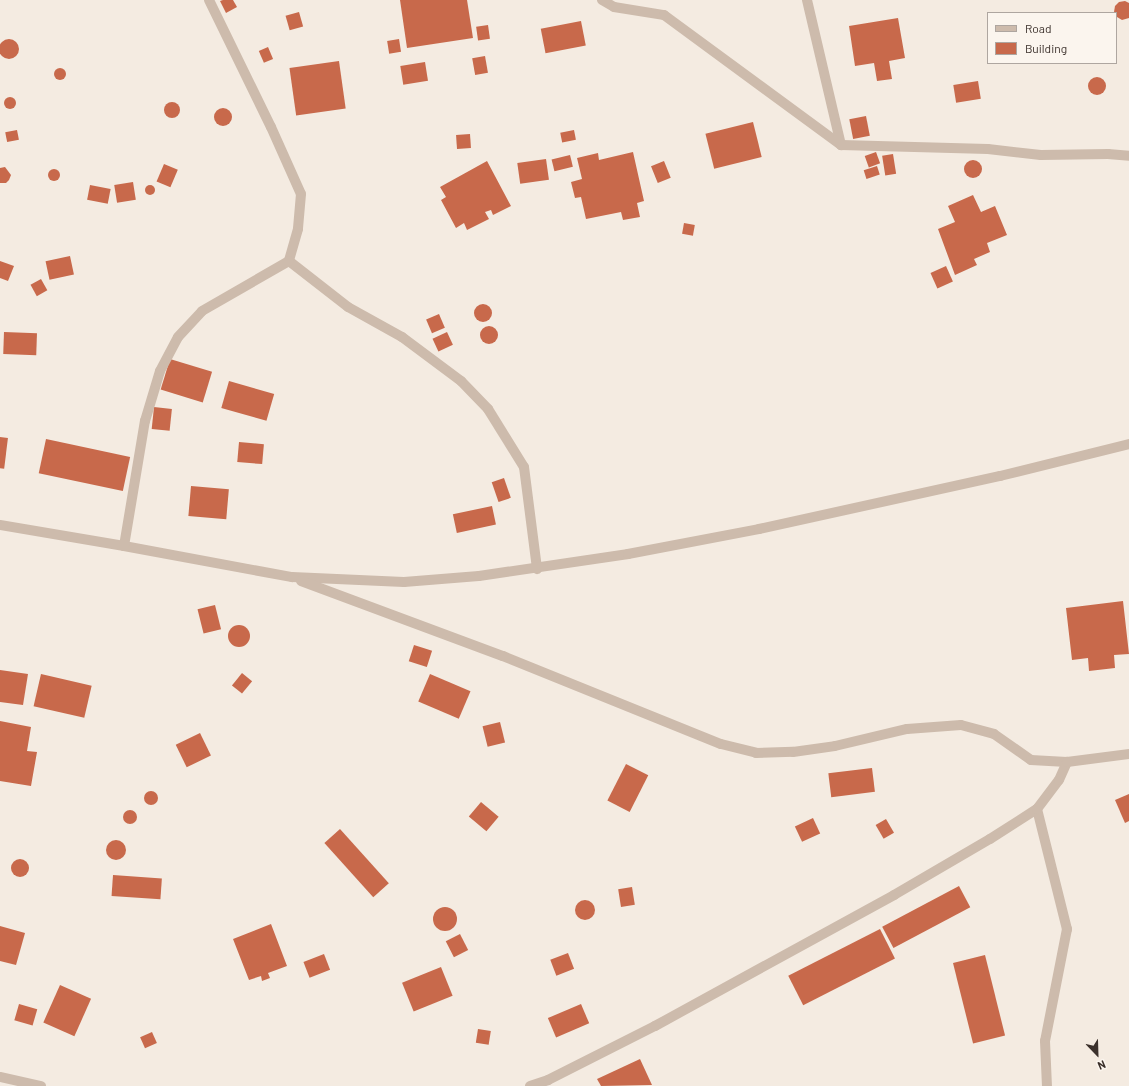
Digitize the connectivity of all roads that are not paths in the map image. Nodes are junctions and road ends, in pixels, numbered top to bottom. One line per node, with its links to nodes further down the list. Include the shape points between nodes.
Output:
1 (209, 0): 6 (street, via 301,194 298,229)
2 (602, 0): 4 (street, via 614,7 664,15)
3 (807, 0): 4 (street)
4 (841, 145): 5 (street, via 988,149 1041,155)
5 (1129, 156)
6 (289, 261): 9 (street, via 202,311 178,337 160,371 145,421); 10 (street, via 348,307 402,337 455,376 488,409 524,467)
7 (1129, 444): 10 (street, via 1000,476 759,529)
8 (0, 525): 9 (street)
9 (124, 546): 11 (street)
10 (537, 569): 11 (street, via 404,582)
11 (292, 577): 13 (street, via 504,656 721,744 756,753 793,752 835,746 907,729 962,725 994,734 1031,760)
12 (1129, 754): 13 (street)
13 (1067, 762): 14 (street, via 1059,780)
14 (1037, 809): 17 (street, via 894,895 655,1026 548,1080); 18 (street, via 1067,929 1045,1041)
15 (0, 1077): 16 (street)
16 (41, 1086)
17 (530, 1086)
18 (1047, 1086)

